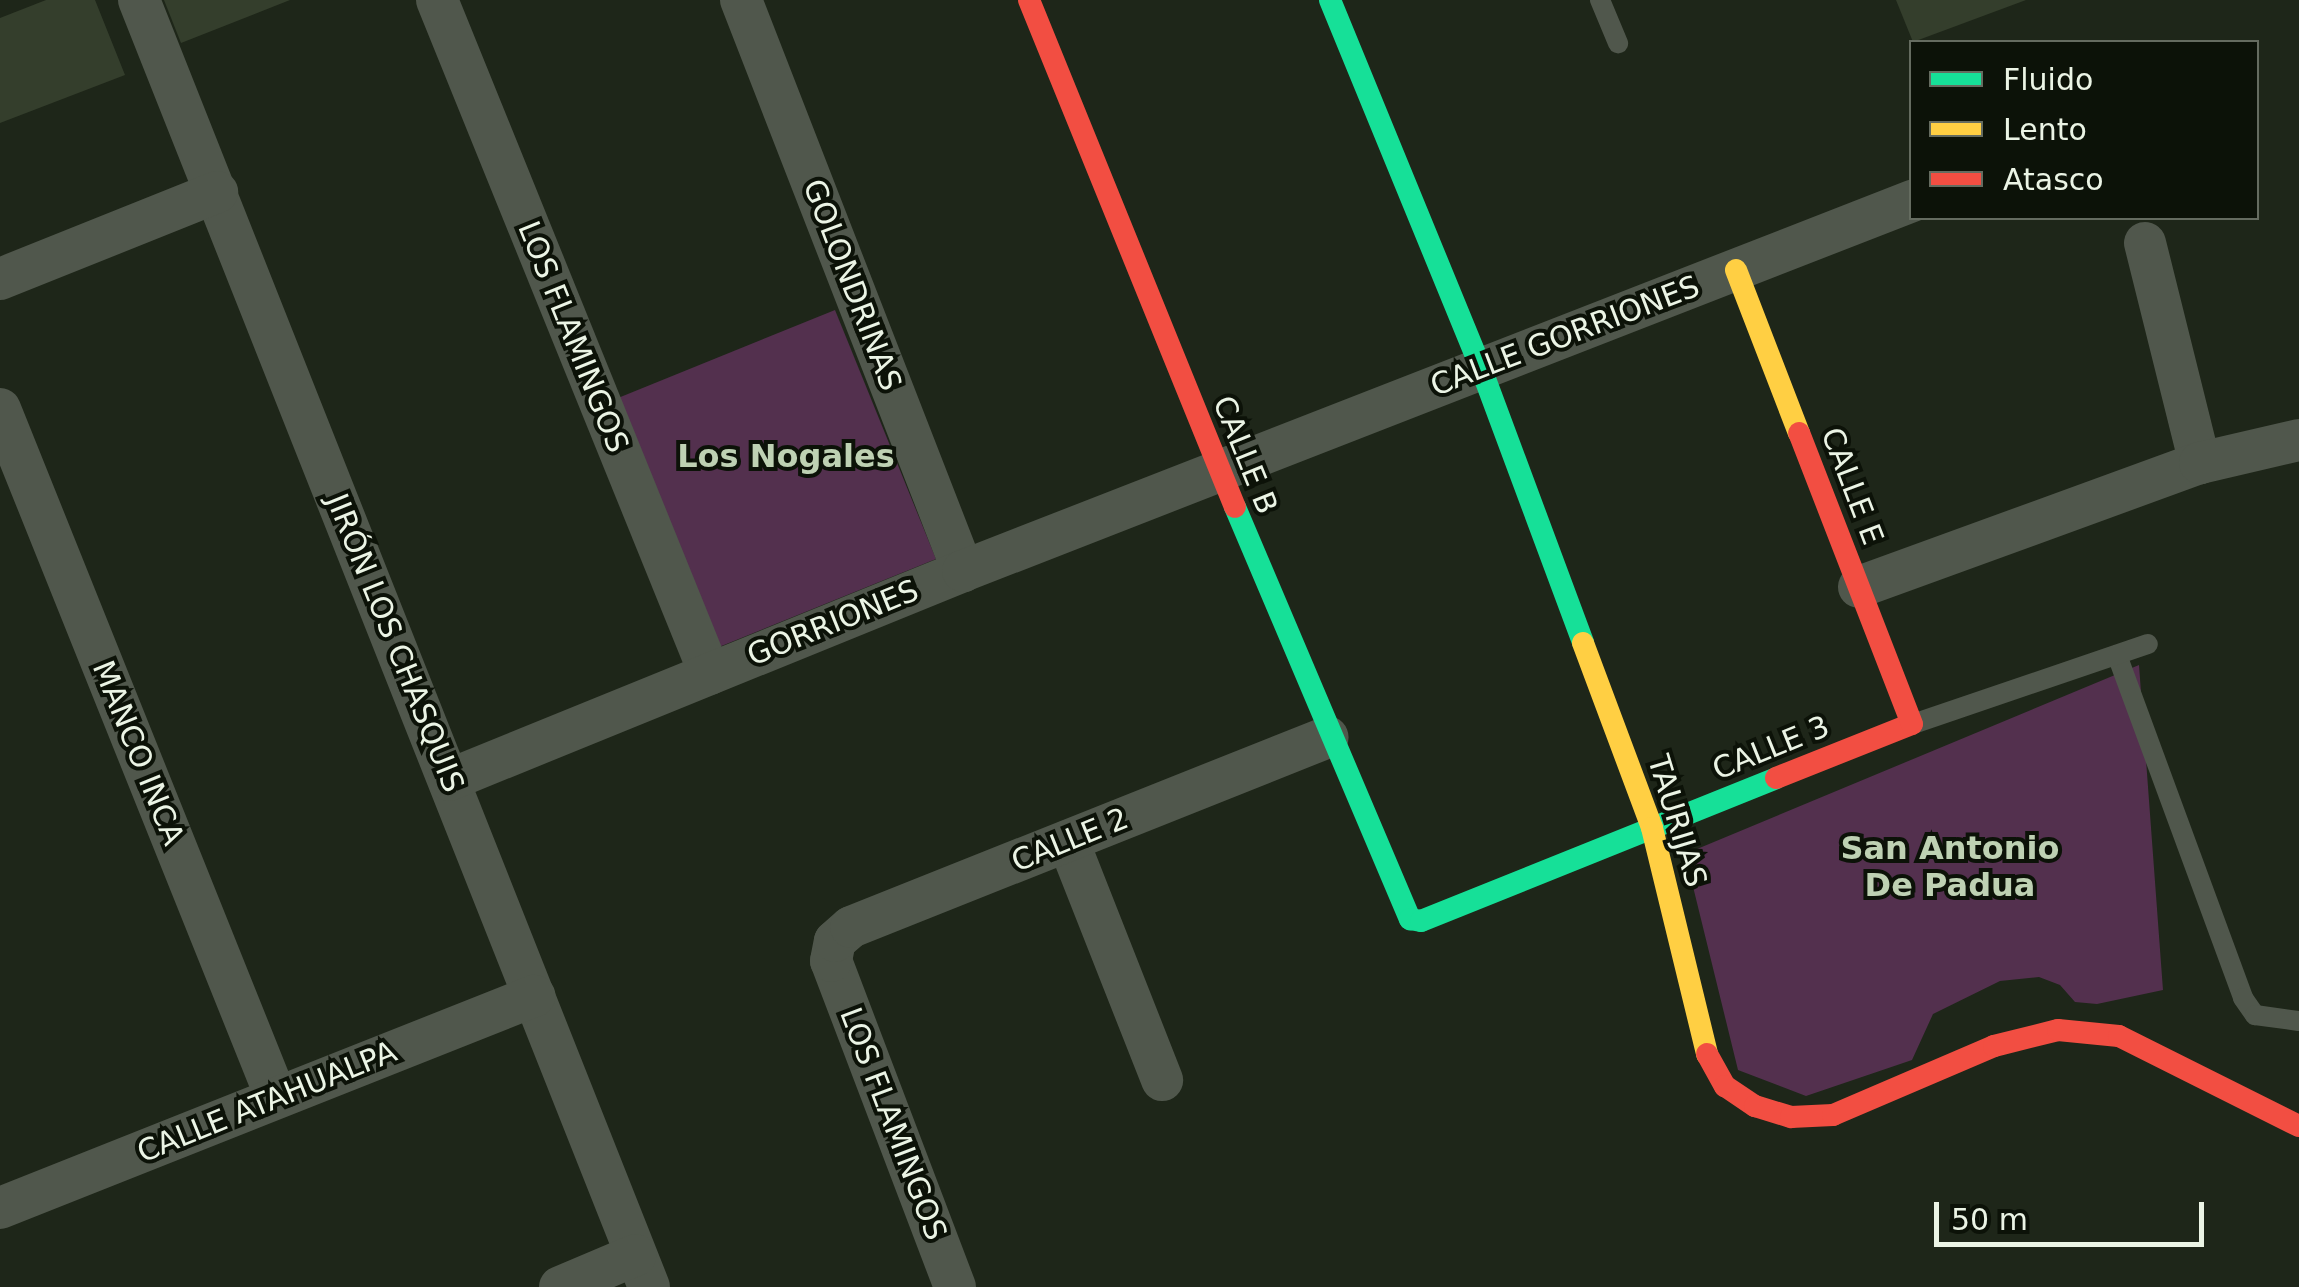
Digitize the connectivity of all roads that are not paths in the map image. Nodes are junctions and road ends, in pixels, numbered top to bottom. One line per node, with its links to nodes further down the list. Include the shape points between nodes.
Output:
1 (139, 0): 8 (street, JIRÓN LOS CHASQUIS)
2 (437, 0): 22 (street, LOS FLAMINGOS)
3 (741, 0): 18 (street, GOLONDRINAS)
4 (1029, 0): 17 (street, CALLE B)
5 (1330, 0): 13 (street, TAURIJAS)
6 (1600, 0): 7 (lane)
7 (1618, 43)
8 (216, 192): 12 (street); 25 (street, JIRÓN LOS CHASQUIS)
9 (1909, 202): 11 (street, CALLE GORRIONES)
10 (2145, 243): 16 (street)
11 (1736, 270): 13 (street, CALLE GORRIONES); 19 (street, CALLE E)
12 (0, 279)
13 (1481, 368): 17 (street, CALLE GORRIONES); 26 (street, TAURIJAS)
14 (0, 409): 33 (street, MANCO INCA)
15 (2299, 440): 16 (street)
16 (2200, 463): 19 (street)
17 (1219, 470): 18 (street, GORRIONES); 24 (street, CALLE B)
18 (963, 570): 22 (street, GORRIONES)
19 (1859, 587): 23 (street, CALLE E)
20 (2148, 644): 21 (lane)
21 (2117, 654): 23 (lane); 31 (lane, via 2243,998 2255,1015)
22 (710, 674): 25 (street, GORRIONES)
23 (1912, 724): 26 (street, CALLE 3)
24 (1328, 737): 27 (street, CALLE 2); 28 (street, CALLE B, via 1402,910)
25 (449, 780): 30 (street, JIRÓN LOS CHASQUIS)
26 (1652, 828): 28 (street, CALLE 3); 34 (street, TAURIJAS, via 1710,1066 1755,1106 1791,1118 1833,1115 1994,1046 2058,1030 2118,1036)
27 (1068, 841): 29 (street, CALLE 2, via 851,927 835,941); 32 (street)
28 (1421, 921)
29 (831, 961): 38 (street, LOS FLAMINGOS)
30 (534, 996): 33 (street, CALLE ATAHUALPA); 36 (street, JIRÓN LOS CHASQUIS)
31 (2299, 1021)
32 (1162, 1080)
33 (276, 1097): 35 (street, CALLE ATAHUALPA)
34 (2299, 1126)
35 (4, 1193)
36 (643, 1271): 37 (street)
37 (560, 1287)
38 (956, 1287)

